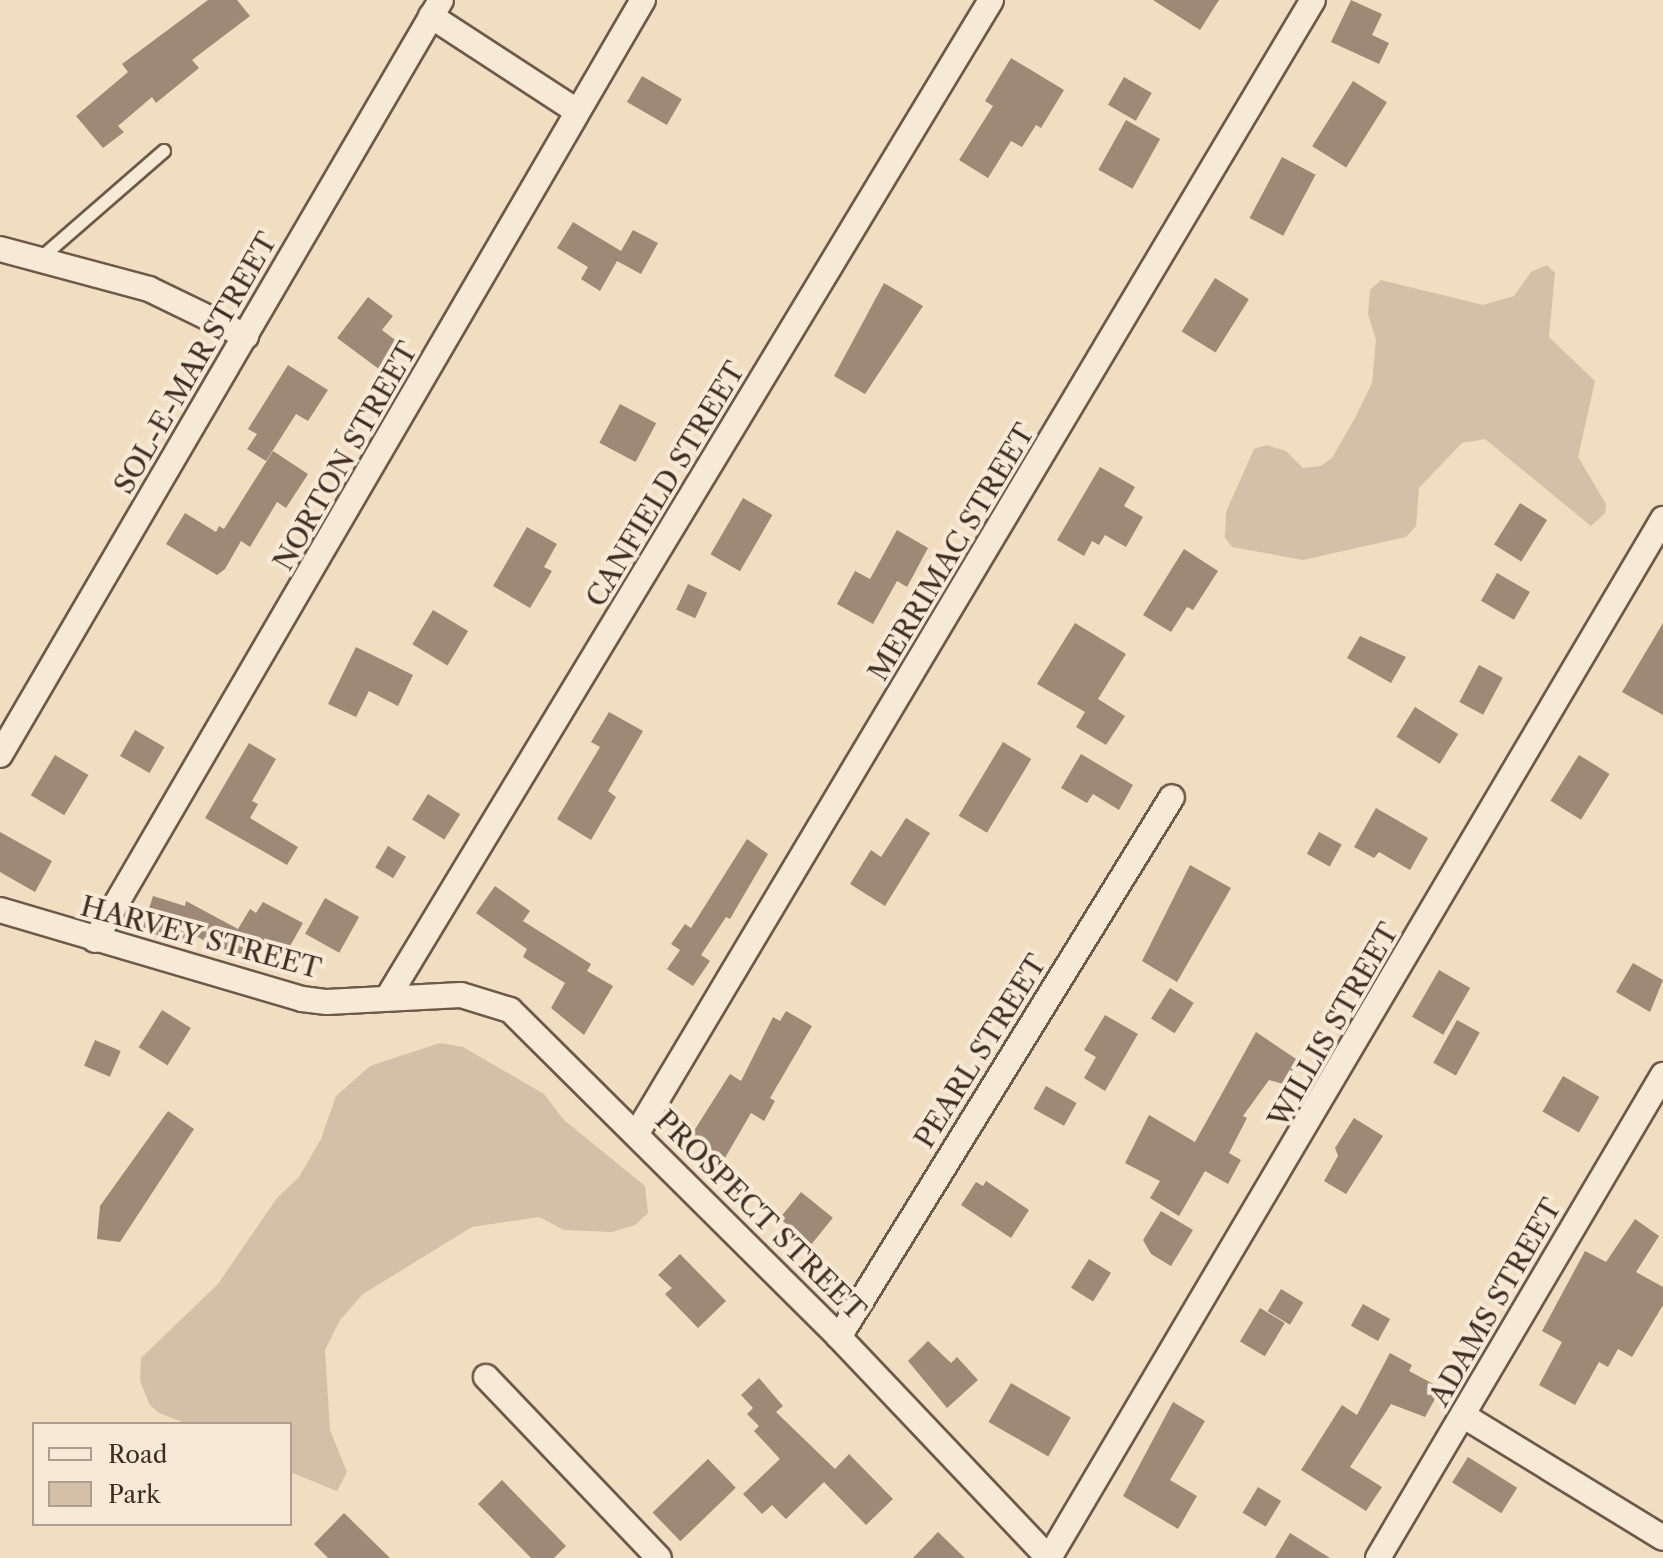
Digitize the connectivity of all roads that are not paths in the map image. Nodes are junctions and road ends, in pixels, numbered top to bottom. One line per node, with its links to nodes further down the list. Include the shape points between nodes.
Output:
1 (643, 0): 5 (street, NORTON STREET)
2 (991, 0): 15 (street, CANFIELD STREET)
3 (1313, 0): 17 (street, MERRIMAC STREET)
4 (436, 8): 5 (street); 9 (street, SOL-E-MAR STREET)
5 (577, 111): 14 (street, NORTON STREET)
6 (164, 151): 8 (lane)
7 (0, 249): 8 (street)
8 (41, 258): 9 (street, via 149,289)
9 (246, 336): 11 (street, SOL-E-MAR STREET)
10 (1663, 519): 23 (street, WILLIS STREET)
11 (0, 755)
12 (1172, 797): 18 (street, PEARL STREET)
13 (0, 910): 14 (street, HARVEY STREET)
14 (95, 940): 15 (street, HARVEY STREET, via 302,999)
15 (388, 997): 17 (street, PROSPECT STREET, via 461,995 510,1010)
16 (1663, 1075): 20 (street, ADAMS STREET)
17 (637, 1133): 18 (street, PROSPECT STREET)
18 (839, 1337): 23 (street, PROSPECT STREET)
19 (486, 1377): 22 (street)
20 (1464, 1416): 21 (street); 24 (street, ADAMS STREET)
21 (1663, 1538)
22 (659, 1558)
23 (1049, 1558)
24 (1378, 1558)

